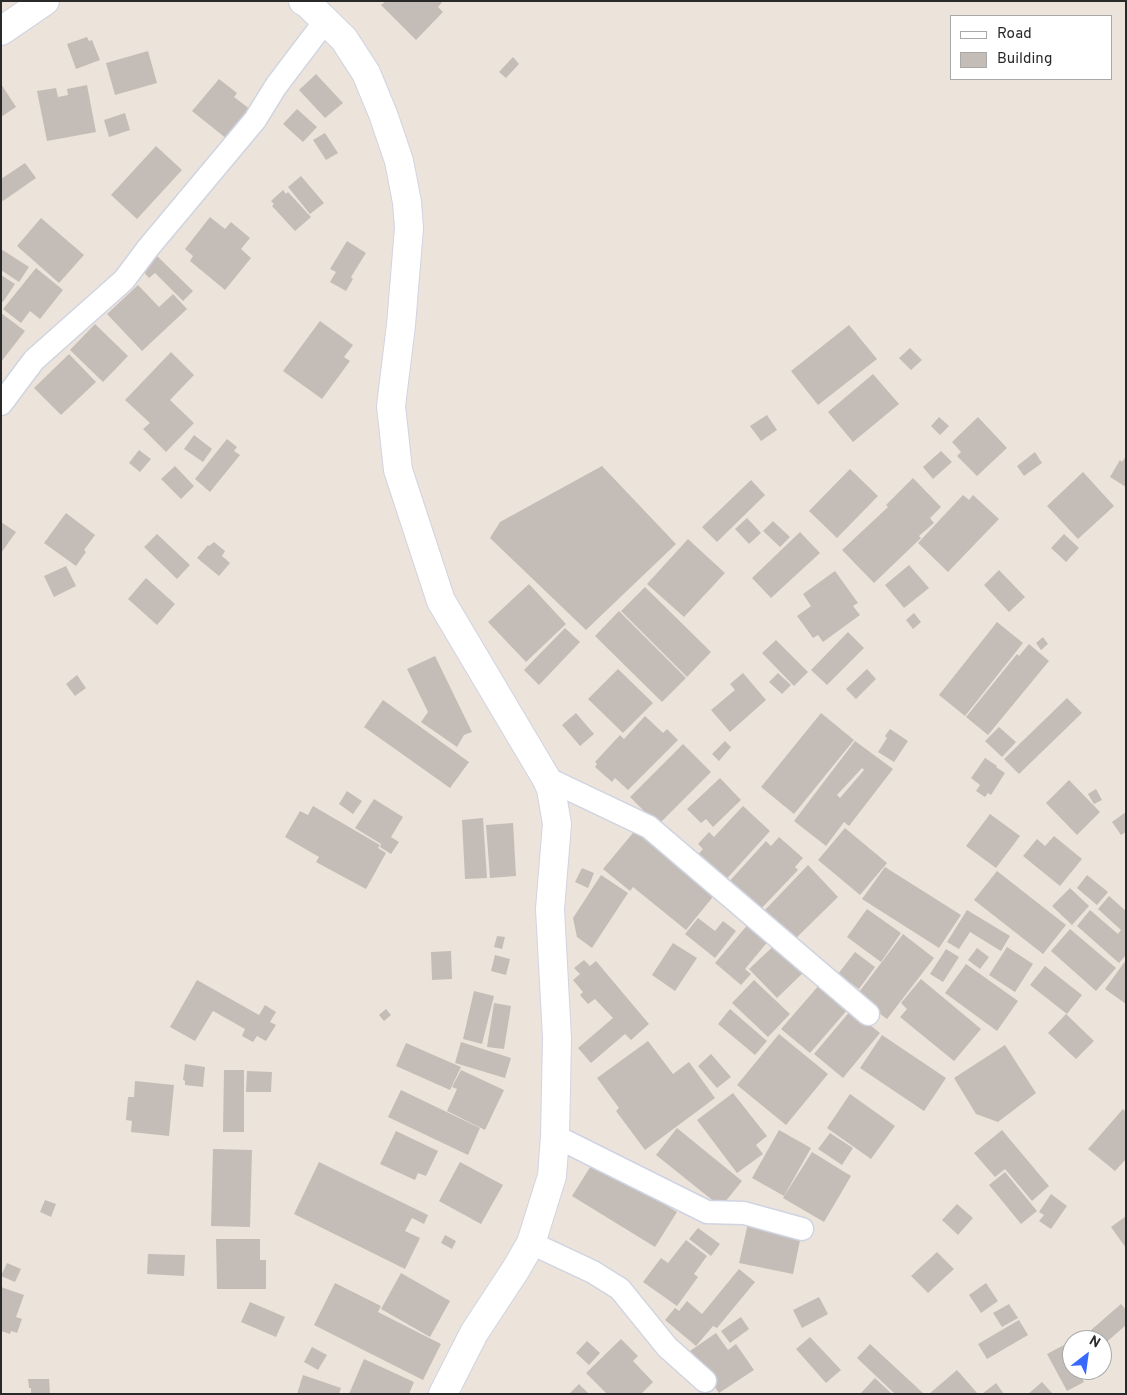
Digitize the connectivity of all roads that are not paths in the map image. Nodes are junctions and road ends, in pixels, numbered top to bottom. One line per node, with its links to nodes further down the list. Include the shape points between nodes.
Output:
1 (45, 1): 4 (main road)
2 (303, 1): 3 (main road)
3 (326, 20): 5 (street, via 276,86 255,120 124,280 34,360); 6 (main road, via 344,38 366,73 400,161 407,202 408,258 391,406 398,470 441,601)
4 (1, 31)
5 (1, 404)
6 (546, 778): 7 (street, via 649,828); 8 (main road, via 557,824 550,909 557,1038)
7 (868, 1014)
8 (555, 1136): 9 (street, via 707,1212 744,1213); 10 (main road, via 552,1176)
9 (802, 1229)
10 (531, 1243): 11 (street, via 593,1272 620,1289 666,1347); 12 (main road, via 474,1333)
11 (705, 1381)
12 (443, 1394)

